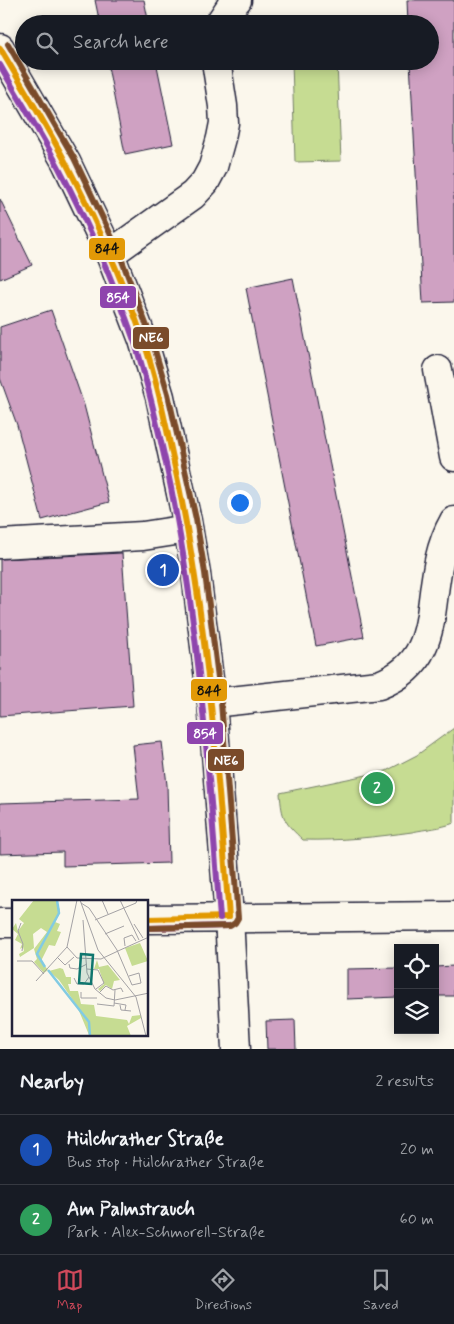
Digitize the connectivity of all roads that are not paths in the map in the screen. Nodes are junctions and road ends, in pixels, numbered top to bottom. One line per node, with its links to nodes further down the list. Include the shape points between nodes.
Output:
1 (0, 48): 3 (street, via 66,162)
2 (217, 70): 3 (street, via 224,123 214,167 193,195)
3 (110, 254): 7 (street, via 143,340 160,397)
4 (438, 370): 5 (street)
5 (454, 457)
6 (454, 521): 9 (street, via 447,534 442,558 441,634 436,649 422,666 398,680 379,685)
7 (188, 529): 8 (street, via 143,536); 9 (street)
8 (0, 544)
9 (212, 703): 11 (street)
10 (454, 916): 11 (street)
11 (229, 917): 12 (street); 13 (street)
12 (149, 919)
13 (236, 1049)

